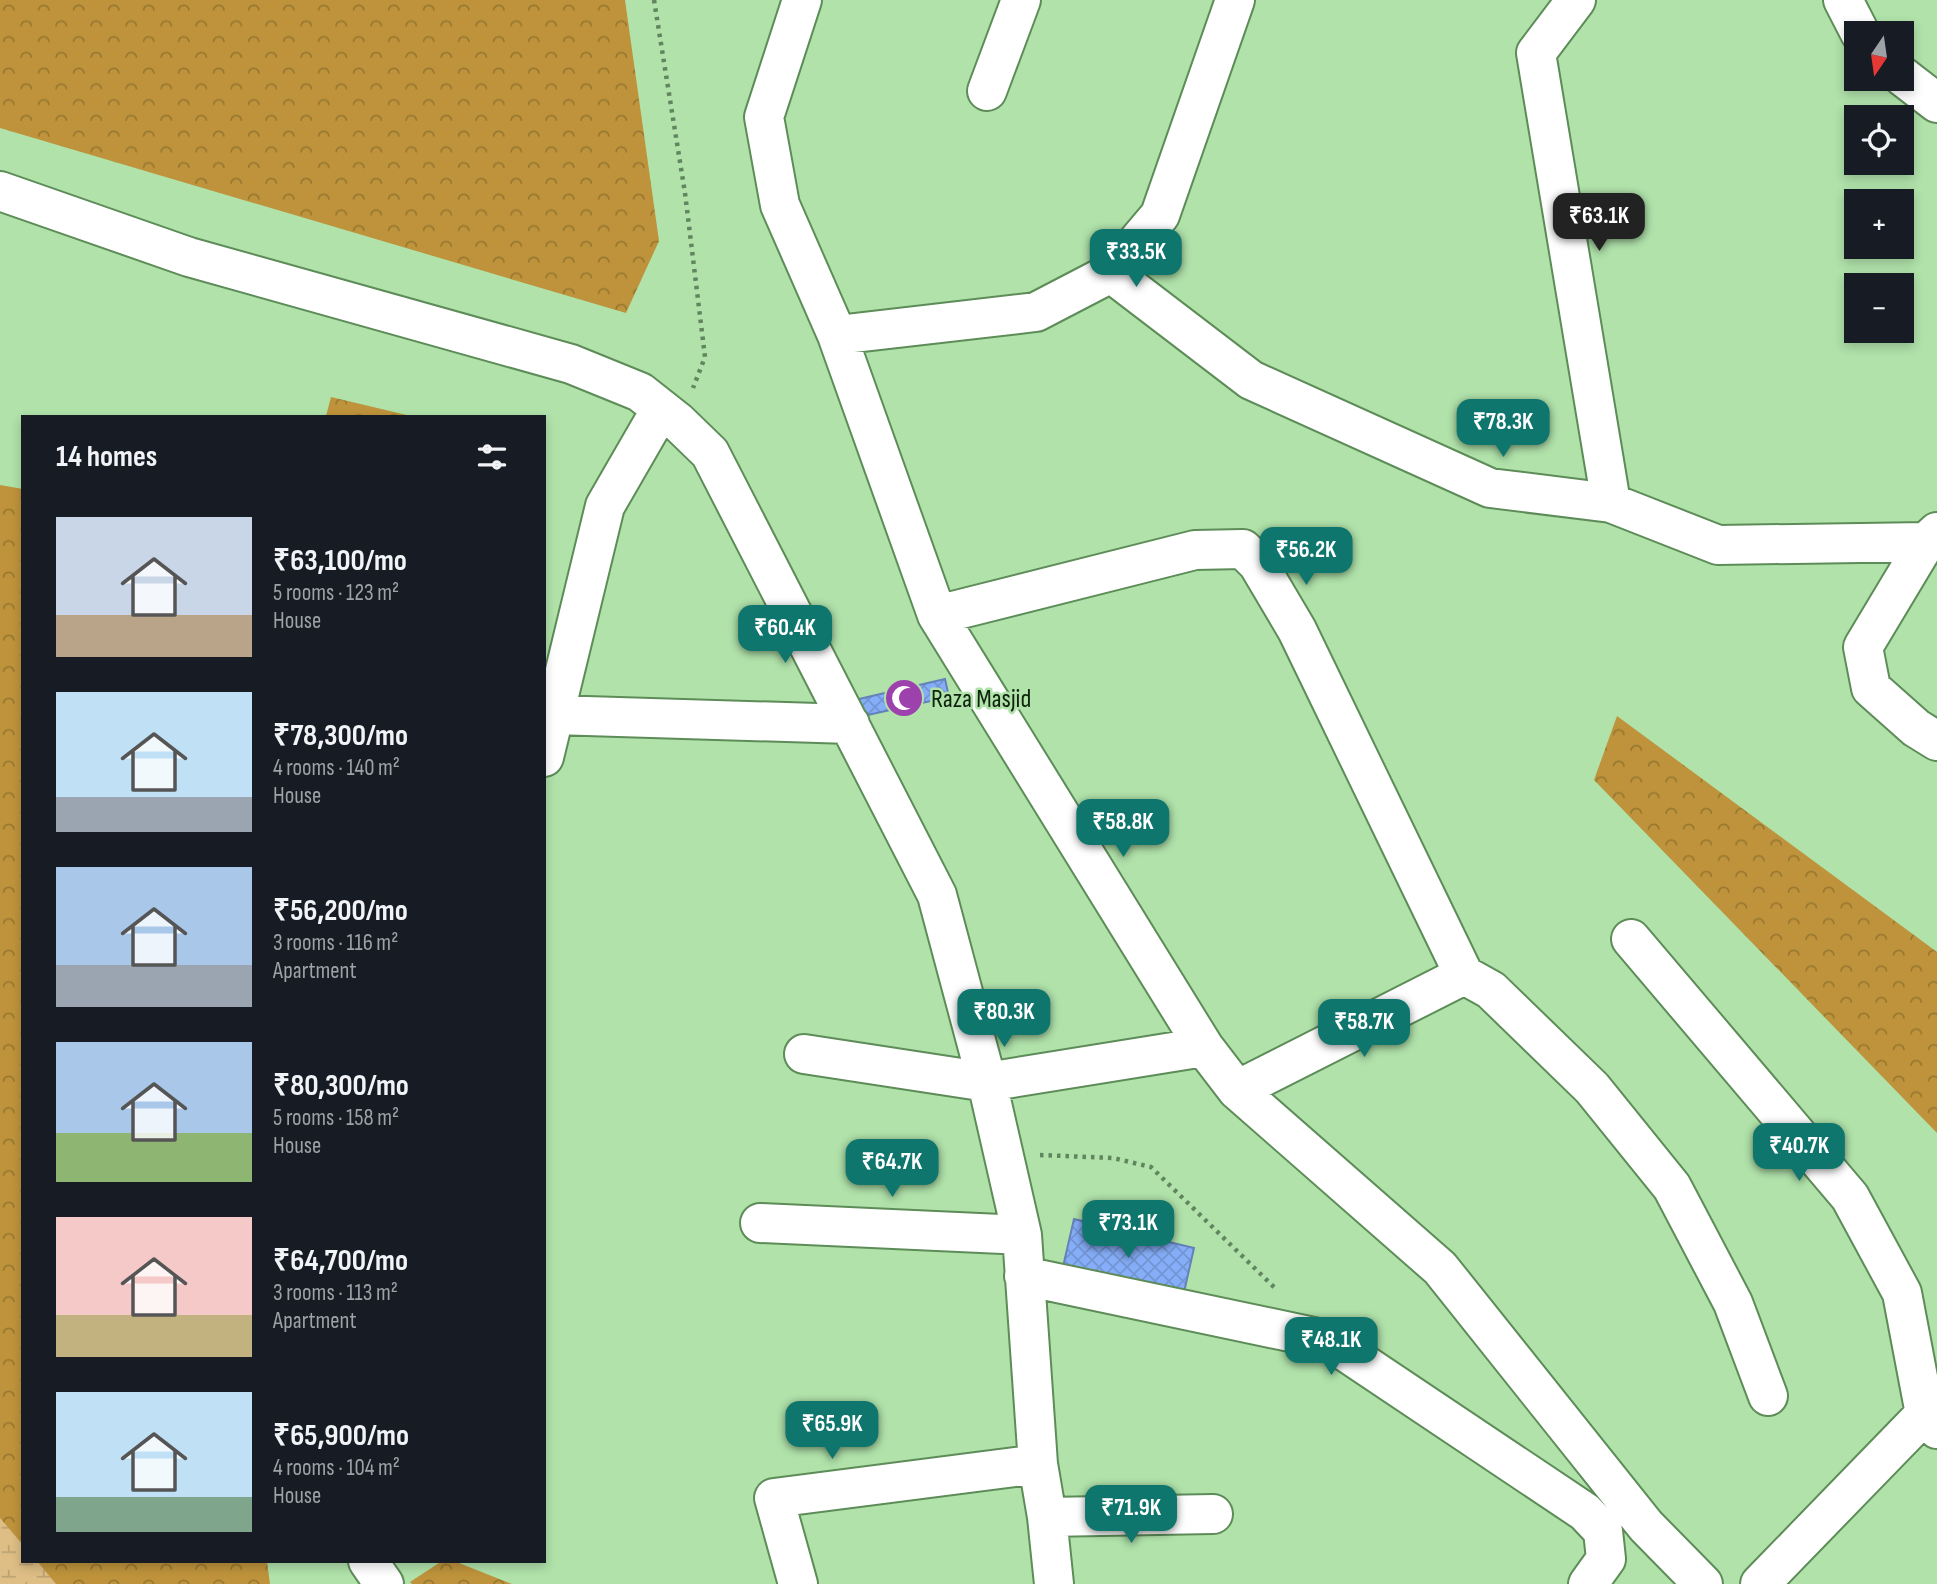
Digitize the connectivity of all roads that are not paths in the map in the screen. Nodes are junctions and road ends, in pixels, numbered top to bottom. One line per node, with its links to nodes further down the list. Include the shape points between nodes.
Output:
1 (802, 0): 12 (street, via 764,117 780,205)
2 (1021, 0): 8 (street)
3 (1235, 0): 11 (street, via 1160,215)
4 (1576, 0): 14 (street, via 1535,53)
5 (1843, 0): 6 (street)
6 (1854, 21)
7 (1914, 85): 9 (street)
8 (987, 91)
9 (1937, 103)
10 (0, 191): 13 (street, via 189,257 571,364 640,392)
11 (1111, 272): 12 (street, via 1036,312); 14 (street, via 1251,380 1490,488)
12 (837, 335): 16 (street)
13 (669, 416): 17 (street, via 605,506); 18 (street, via 710,453)
14 (1611, 503): 15 (street, via 1718,545)
15 (1932, 537): 19 (street, via 1863,647 1871,688)
16 (937, 615): 22 (street, via 1195,550 1243,549 1258,565 1297,630); 23 (street)
17 (554, 715): 18 (street); 20 (street)
18 (850, 724): 25 (street, via 937,895)
19 (1937, 741)
20 (546, 749)
21 (1631, 939): 31 (street, via 1850,1197 1902,1293)
22 (1464, 975): 26 (street); 30 (street, via 1491,989 1592,1088 1672,1187 1732,1303)
23 (1204, 1047): 25 (street); 26 (street)
24 (804, 1054): 25 (street)
25 (987, 1082): 28 (street)
26 (1237, 1090): 40 (street, via 1440,1268 1646,1526)
27 (760, 1223): 28 (street)
28 (1022, 1235): 29 (street)
29 (1024, 1276): 32 (street); 39 (street, via 1328,1340 1585,1512 1603,1531 1606,1559)
30 (1768, 1396)
31 (1931, 1421): 41 (street)
32 (1038, 1464): 34 (street); 37 (street, via 774,1498)
33 (1213, 1514): 34 (street)
34 (1047, 1517): 38 (street)
35 (369, 1563): 36 (street)
36 (384, 1584)
37 (798, 1584)
38 (1054, 1584)
39 (1588, 1584)
40 (1703, 1584)
41 (1760, 1584)

